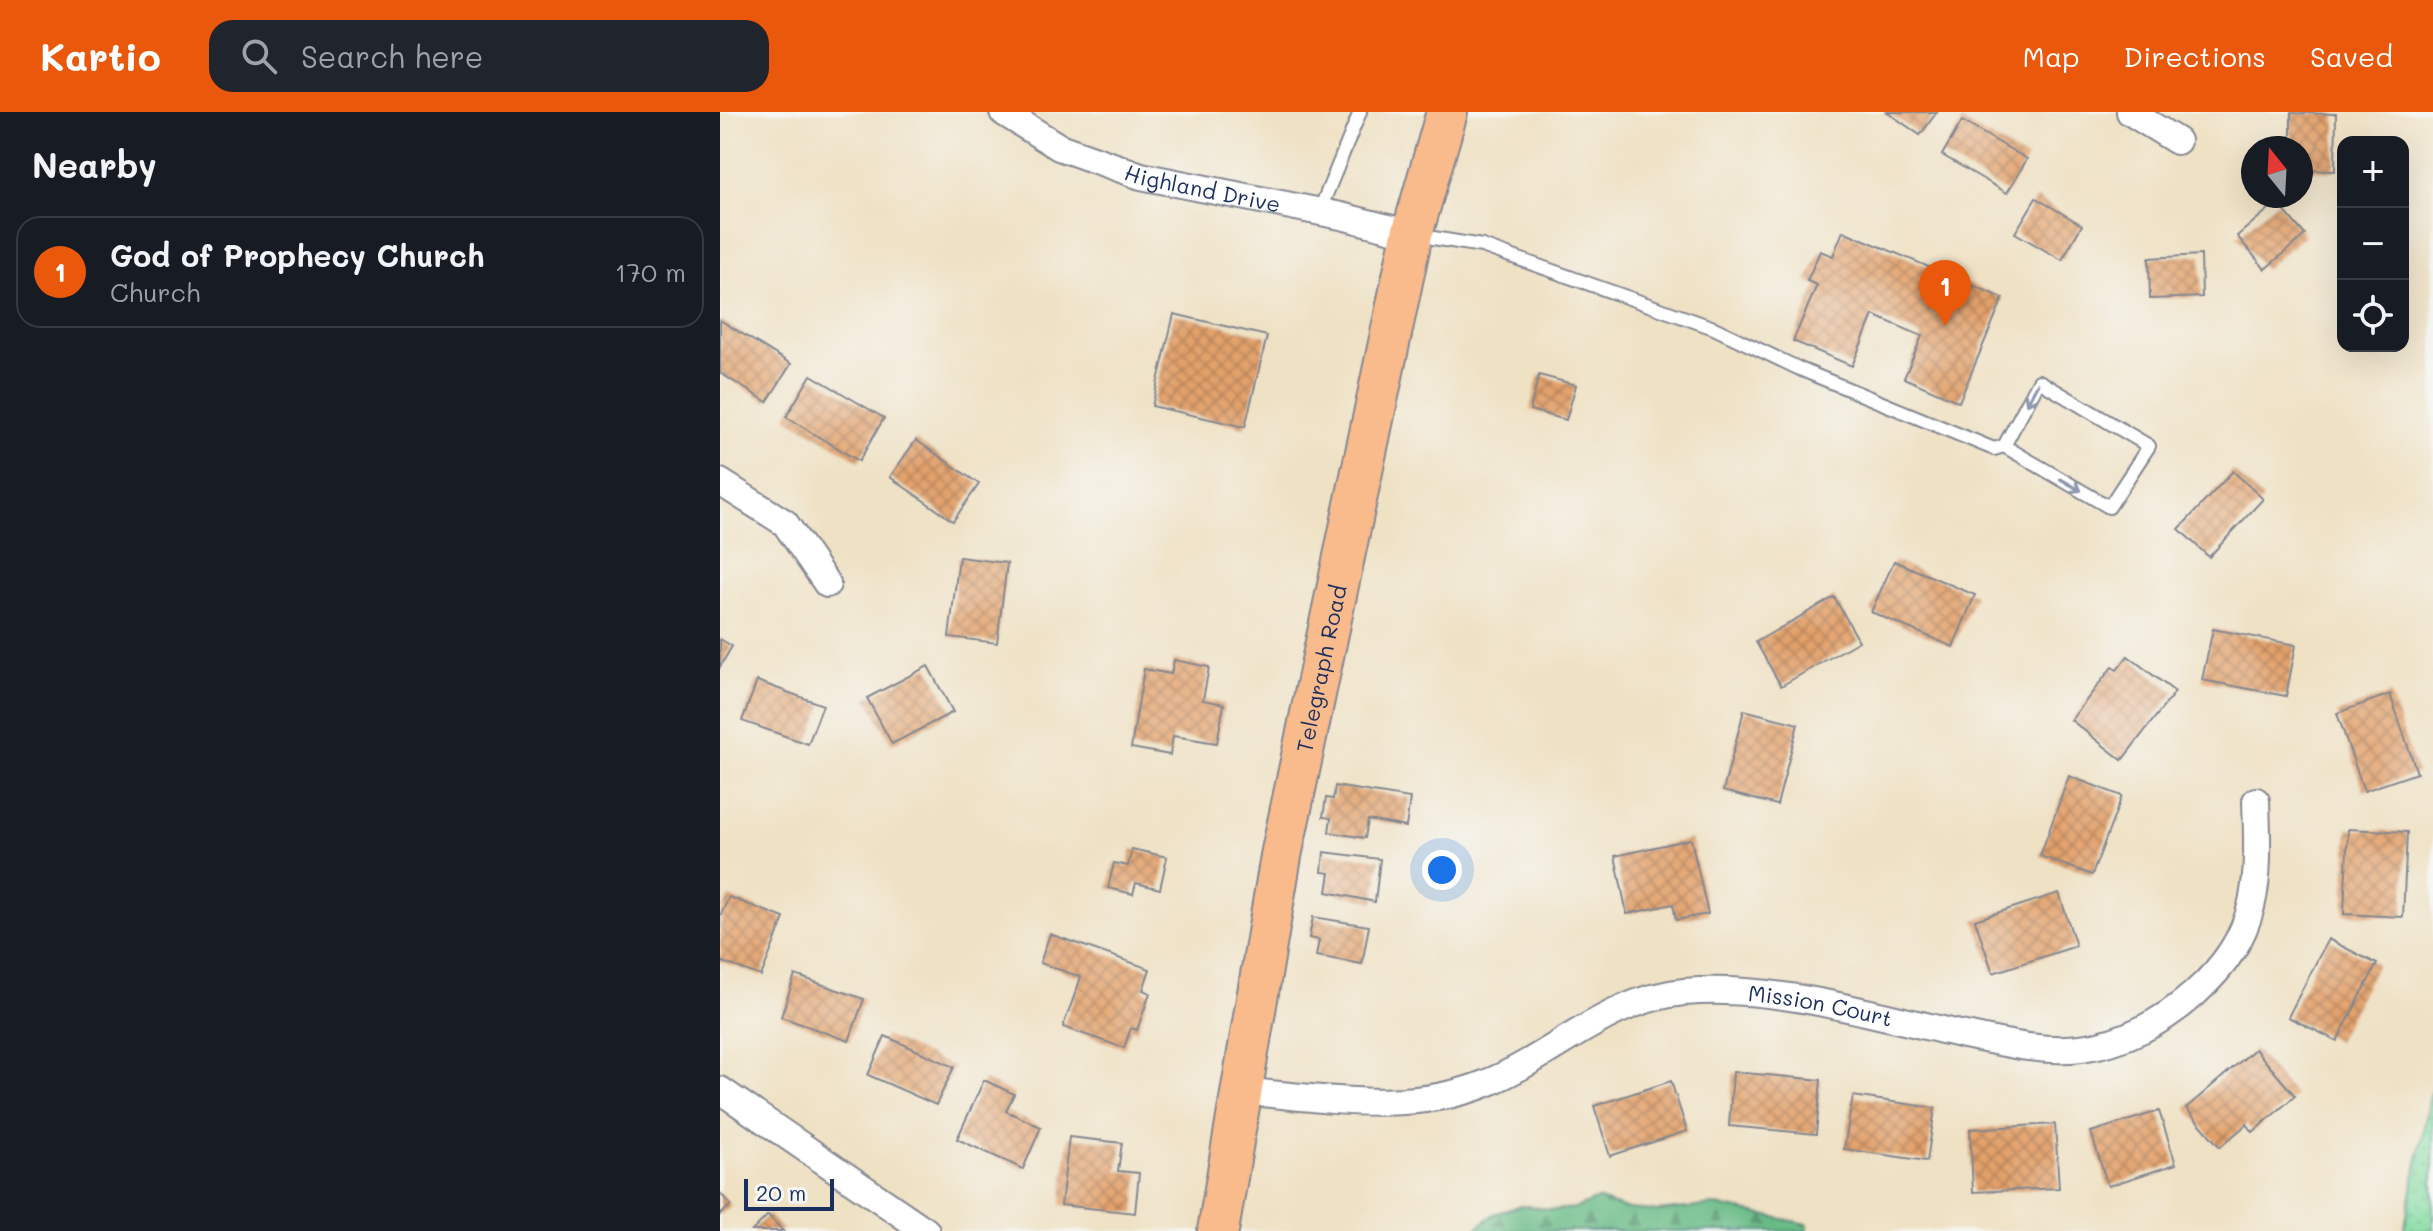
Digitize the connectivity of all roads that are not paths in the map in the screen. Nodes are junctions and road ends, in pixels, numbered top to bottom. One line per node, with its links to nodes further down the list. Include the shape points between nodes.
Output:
1 (1003, 112): 6 (street, Highland Drive, via 1059,147 1095,162)
2 (1360, 112): 6 (lane)
3 (1447, 112): 7 (main road, Telegraph Road)
4 (2130, 112): 5 (street)
5 (2177, 141)
6 (1319, 212): 7 (street, Highland Drive)
7 (1412, 234): 8 (lane, via 1482,246 1714,328 1994,449); 13 (main road, Telegraph Road, via 1281,856)
8 (2004, 446): 8 (lane, one-way to 8, via 2109,507 2149,446 2039,381)
9 (720, 482): 10 (street, via 785,523)
10 (827, 584)
11 (2256, 801): 13 (street, Mission Court, via 2257,888 2247,924 2228,957 2177,1010 2106,1044 2055,1049 2013,1045 1800,999 1682,992 1600,1018 1519,1068 1438,1097 1378,1102)
12 (720, 1090): 14 (street)
13 (1240, 1091): 15 (main road, Telegraph Road)
14 (926, 1231)
15 (1218, 1231)

